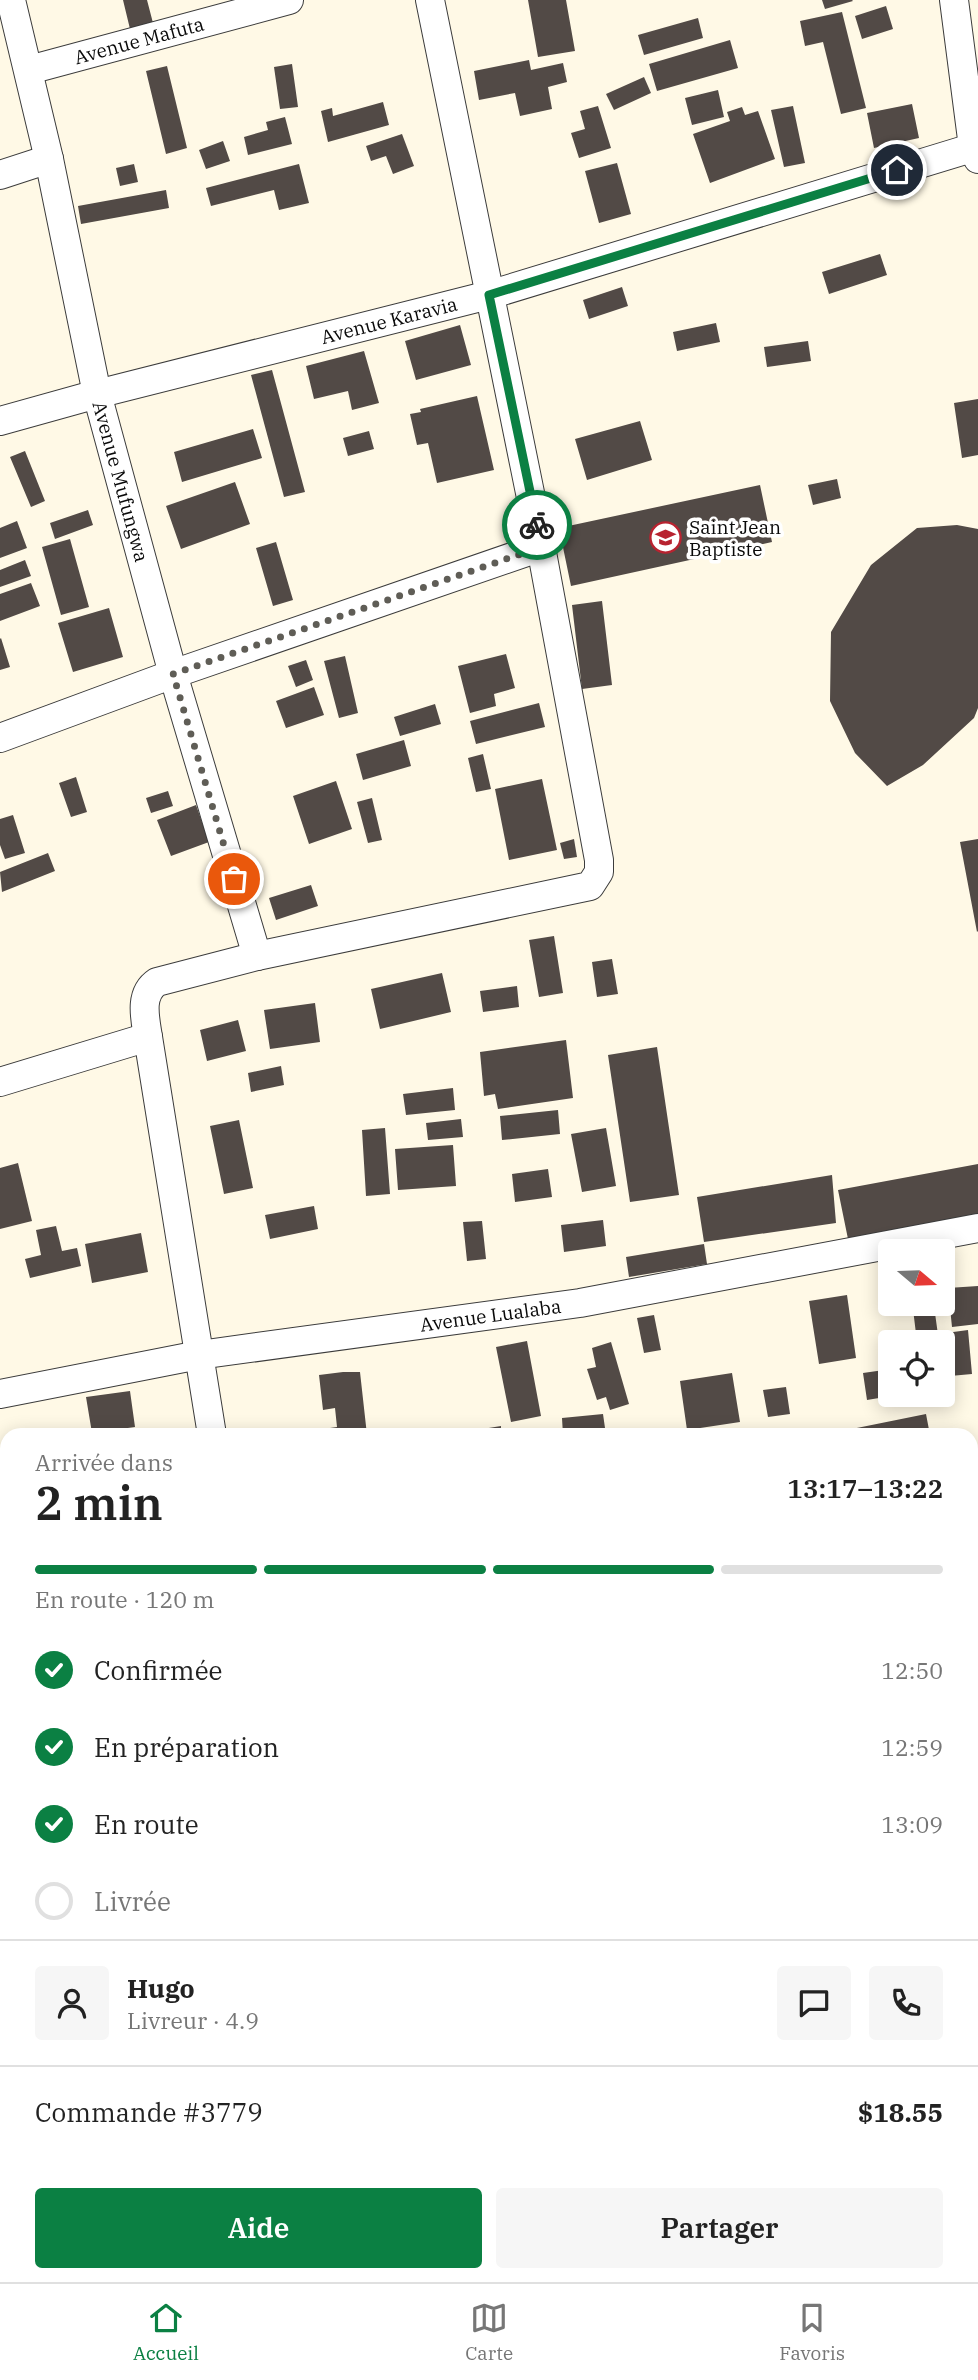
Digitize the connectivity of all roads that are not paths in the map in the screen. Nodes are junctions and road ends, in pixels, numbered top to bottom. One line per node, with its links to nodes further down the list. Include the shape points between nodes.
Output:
1 (10, 0): 5 (street, Avenue Mufungwa)
2 (289, 0): 5 (street, Avenue Mafuta)
3 (430, 0): 9 (street)
4 (954, 0): 6 (street)
5 (29, 70): 7 (street, Avenue Mufungwa)
6 (976, 151): 9 (street, Avenue Karavia)
7 (49, 159): 8 (street); 10 (street, Avenue Mufungwa)
8 (0, 175)
9 (489, 295): 10 (street, Avenue Karavia); 12 (street)
10 (97, 394): 11 (street, Avenue Karavia); 13 (street, Avenue Mufungwa)
11 (0, 421)
12 (541, 547): 13 (street); 15 (street, via 599,860 594,882)
13 (173, 674): 14 (street); 15 (street, Avenue Mufungwa)
14 (0, 738)
15 (257, 956): 16 (street, via 150,987 145,1006)
16 (148, 1037): 17 (street); 19 (street)
17 (0, 1082)
18 (978, 1228): 19 (street, Avenue Lualaba, via 580,1303)
19 (199, 1355): 20 (street, Avenue Lualaba); 21 (street)
20 (0, 1394)
21 (211, 1428)

